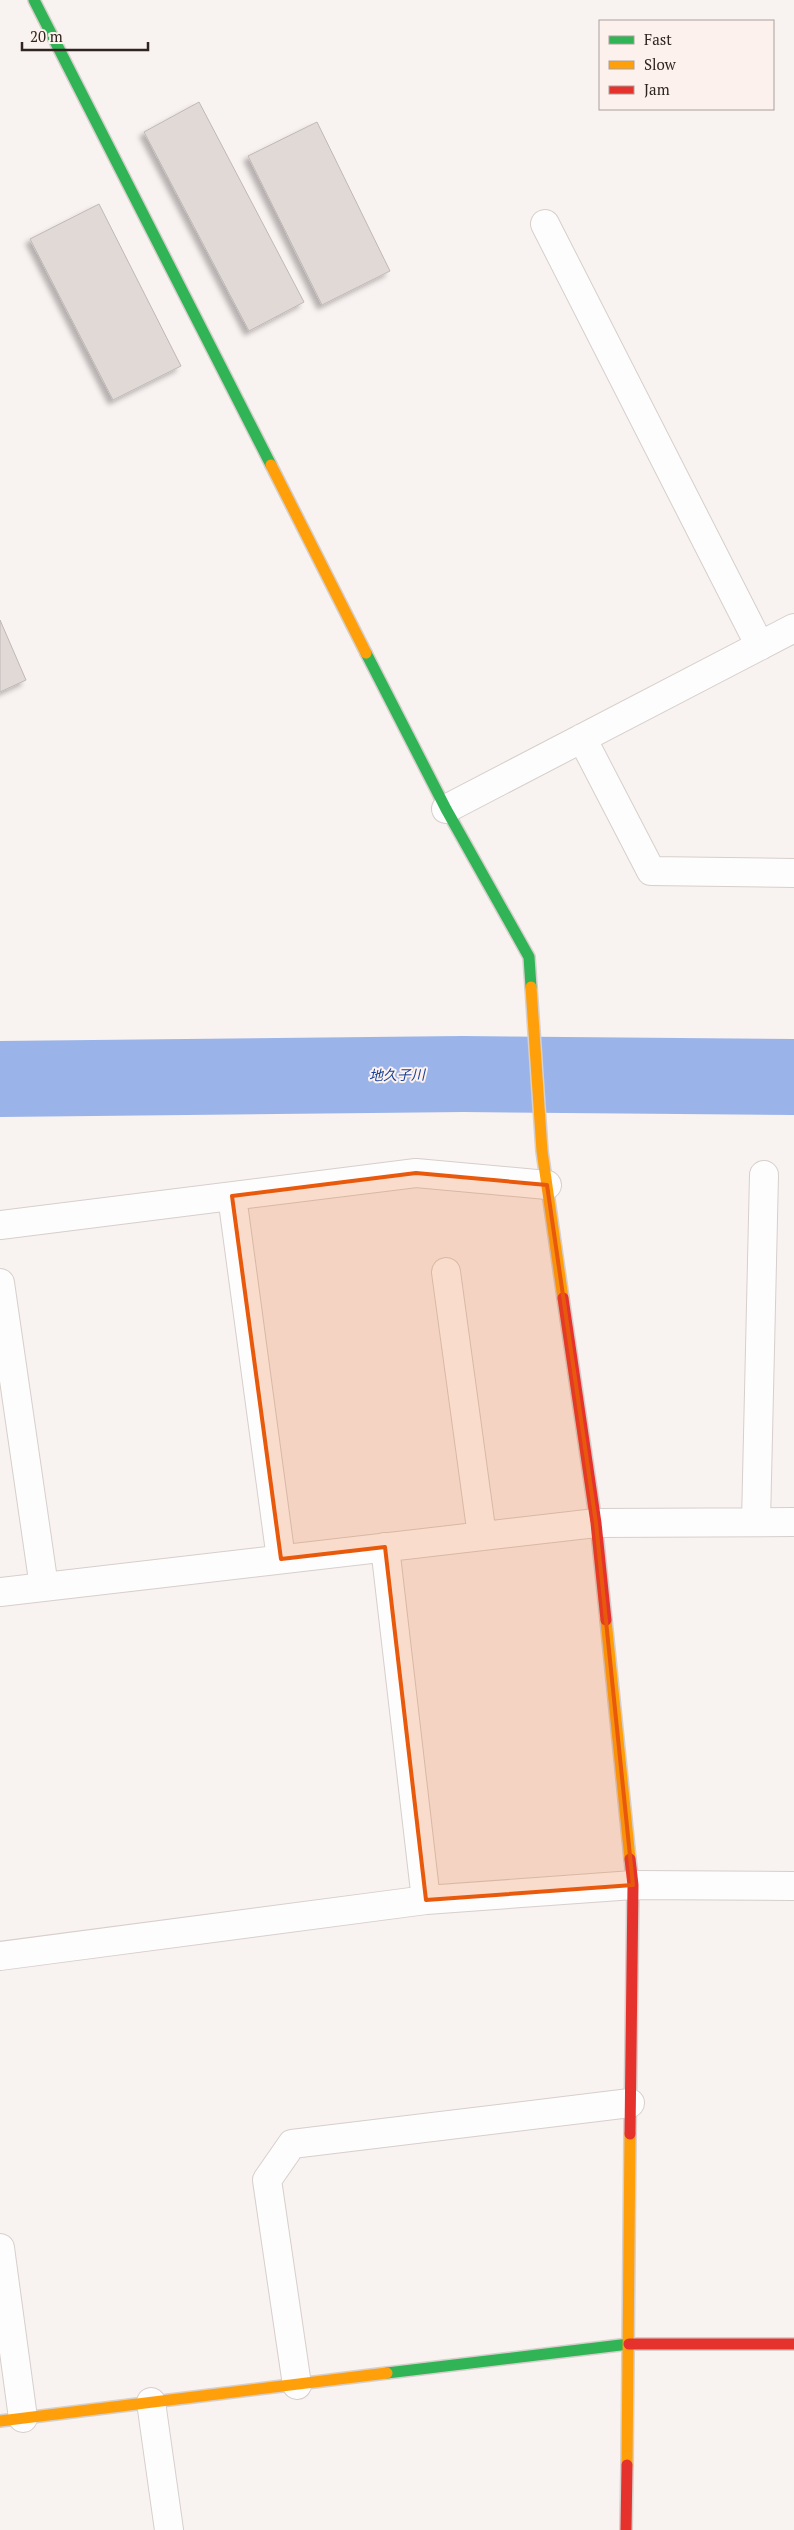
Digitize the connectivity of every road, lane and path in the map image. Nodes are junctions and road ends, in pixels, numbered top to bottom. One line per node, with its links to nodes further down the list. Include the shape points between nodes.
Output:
1 (34, 0): 6 (street)
2 (545, 224): 4 (street)
3 (794, 628): 4 (street)
4 (760, 646): 5 (street)
5 (582, 738): 6 (street); 7 (street, via 651,871)
6 (446, 809): 9 (street, via 529,958)
7 (794, 873)
8 (764, 1175): 14 (street)
9 (547, 1185): 10 (street, via 416,1173); 16 (street)
10 (232, 1196): 11 (street); 19 (street)
11 (0, 1225)
12 (446, 1272): 17 (street)
13 (0, 1284): 20 (street)
14 (756, 1522): 15 (street); 16 (street)
15 (794, 1522)
16 (596, 1523): 17 (street); 22 (street)
17 (482, 1536): 18 (street)
18 (385, 1547): 19 (street); 24 (street)
19 (281, 1559): 20 (street)
20 (44, 1587): 21 (street)
21 (0, 1592)
22 (633, 1885): 23 (street); 24 (street); 26 (street)
23 (794, 1886)
24 (426, 1900): 25 (street)
25 (0, 1956)
26 (630, 2102): 28 (street); 30 (street, via 292,2144 267,2180)
27 (0, 2248): 32 (street)
28 (627, 2344): 29 (street); 30 (street); 34 (street)
29 (794, 2344)
30 (297, 2385): 31 (street)
31 (151, 2402): 32 (street); 33 (street)
32 (12, 2420)
33 (169, 2530)
34 (626, 2530)

